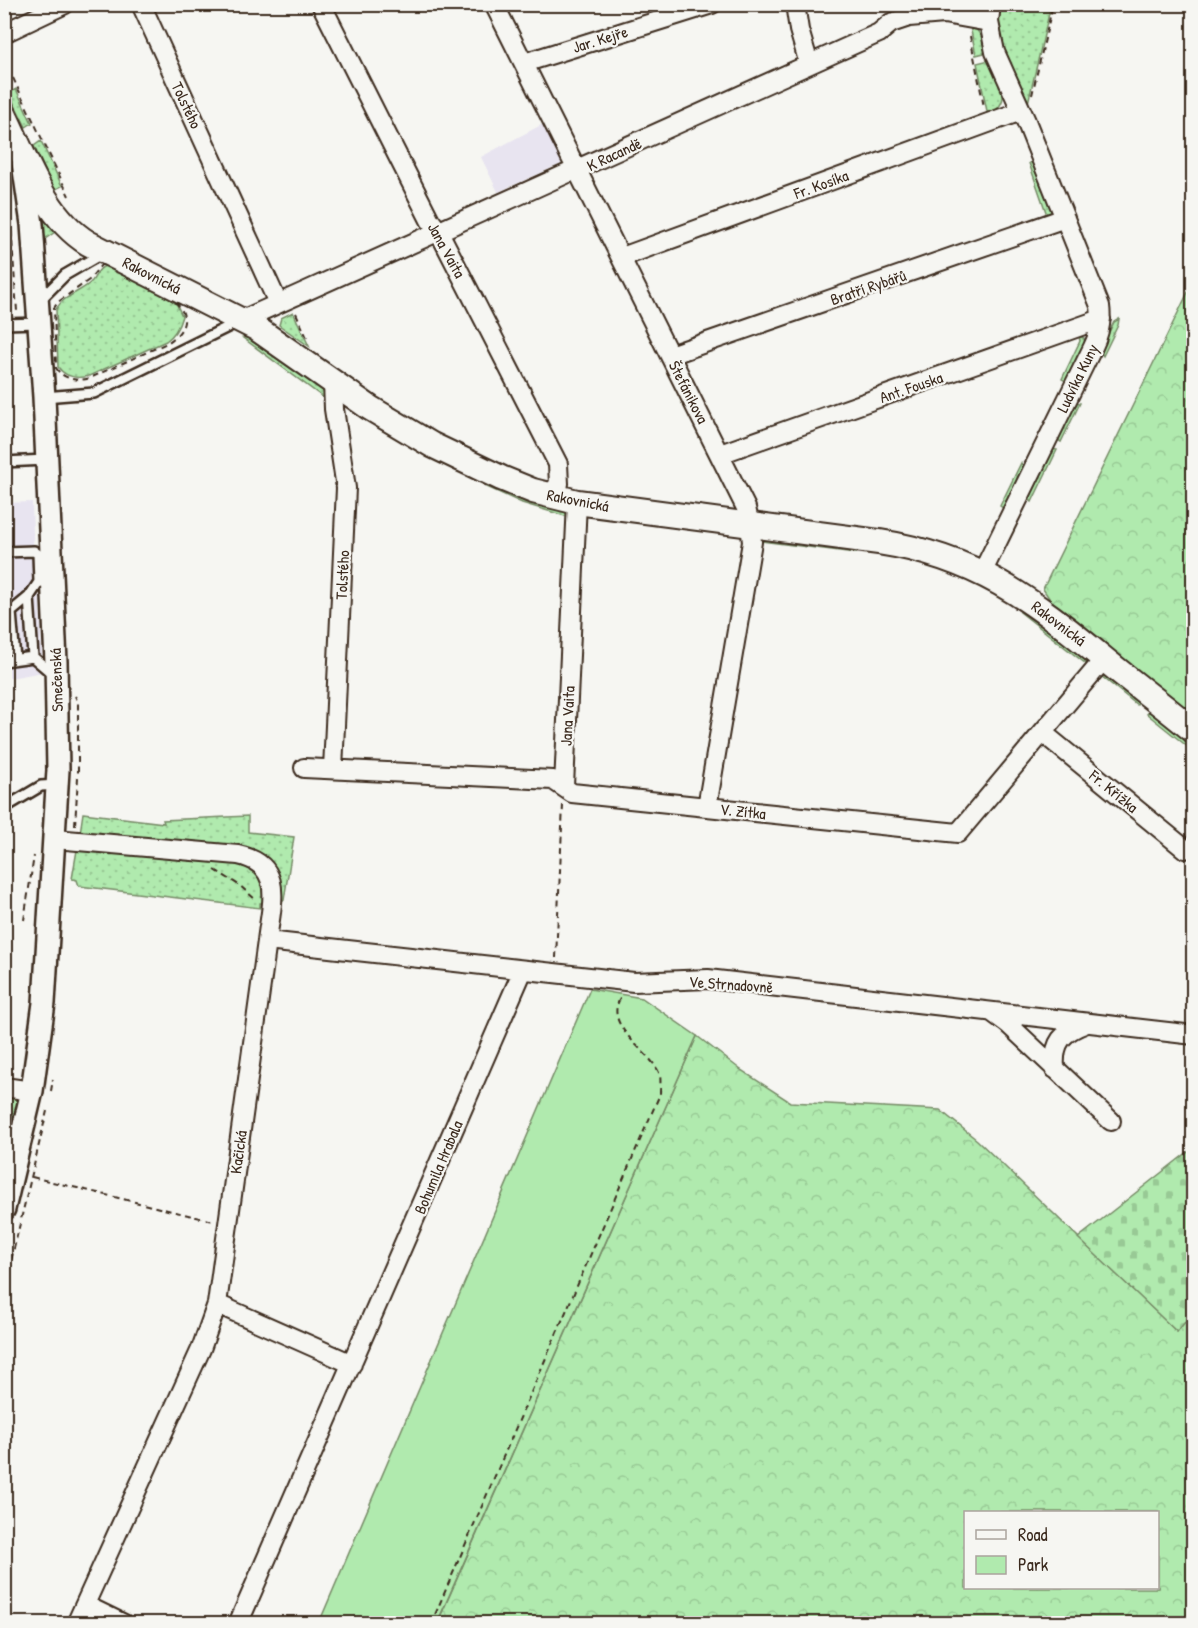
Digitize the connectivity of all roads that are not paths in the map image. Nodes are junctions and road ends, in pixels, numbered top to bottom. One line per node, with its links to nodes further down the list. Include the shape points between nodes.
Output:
1 (65, 4): 8 (street)
2 (141, 4): 20 (street, Tolstého)
3 (321, 4): 16 (street, Jana Vaita)
4 (494, 4): 9 (street, Štefánikova)
5 (795, 4): 10 (street)
6 (715, 8): 9 (street, Jar. Kejře)
7 (990, 13): 10 (street, K Racandě, via 909,17); 11 (street, Ludvíka Kuny, via 994,52)
8 (4, 33)
9 (524, 63): 14 (street, Štefánikova)
10 (809, 64): 14 (street, K Racandě)
11 (1025, 107): 15 (street, Ludvíka Kuny); 18 (street, Fr. Kosíka)
12 (4, 114): 13 (main road, Rakovnická)
13 (21, 148): 17 (main road, Rakovnická, via 63,224); 19 (street, Smečenská)
14 (578, 170): 16 (street, K Racandě); 18 (street, Štefánikova)
15 (1065, 218): 21 (street, Ludvíka Kuny, via 1100,306); 25 (street, Bratří Rybářů)
16 (439, 232): 20 (street, K Racandě); 31 (street, Jana Vaita, via 558,464 559,484)
17 (105, 252): 19 (lane, via 65,275); 22 (main road, Rakovnická)
18 (622, 257): 25 (street, Štefánikova)
19 (38, 301): 23 (street, Smečenská)
20 (285, 307): 22 (street, K Racandě)
21 (1101, 319): 28 (street, Ant. Fouska); 35 (street, Ludvíka Kuny, via 1094,347)
22 (242, 320): 26 (main road, Rakovnická); 27 (lane, via 94,393)
23 (39, 323): 24 (lane); 27 (street, Smečenská)
24 (4, 324)
25 (670, 355): 28 (street, Štefánikova)
26 (333, 382): 31 (main road, Rakovnická, via 385,418 448,453 495,476); 47 (street, Tolstého, via 346,488)
27 (44, 397): 29 (street, Smečenská)
28 (720, 454): 33 (street, Štefánikova)
29 (46, 460): 30 (lane); 36 (street, Smečenská)
30 (4, 462)
31 (550, 495): 32 (main road, Rakovnická)
32 (577, 502): 33 (main road, Rakovnická); 49 (street, Jana Vaita)
33 (750, 525): 35 (main road, Rakovnická, via 916,549); 50 (street, Štefánikova, via 751,548)
34 (4, 552): 36 (lane, via 34,551)
35 (982, 573): 41 (main road, Rakovnická, via 1046,613)
36 (46, 582): 37 (lane); 43 (street, Smečenská)
37 (29, 597): 38 (lane); 39 (lane)
38 (8, 612): 40 (lane)
39 (33, 657): 40 (lane); 43 (lane)
40 (15, 659): 42 (lane)
41 (1104, 659): 44 (main road, Rakovnická); 45 (street, V. Zítka)
42 (4, 661)
43 (56, 677): 48 (street, Smečenská)
44 (1194, 730)
45 (1043, 733): 50 (street, V. Zítka, via 958,833); 53 (street, Fr. Křížka)
46 (304, 768): 47 (street, V. Zítka)
47 (333, 769): 49 (street, V. Zítka, via 553,780)
48 (57, 785): 51 (lane, via 41,786); 52 (street, Smečenská)
49 (564, 786): 50 (street, V. Zítka, via 572,793)
50 (707, 807)
51 (4, 808)
52 (55, 839): 54 (street, Kačická, via 254,858 270,876); 61 (street, Smečenská)
53 (1185, 849)
54 (267, 941): 55 (street, Ve Strnadovně); 64 (street, Kačická)
55 (523, 970): 56 (street, Ve Strnadovně, via 634,982 708,979); 65 (street, Bohumila Hrabala)
56 (993, 1013): 57 (street, Ve Strnadovně); 59 (street)
57 (1088, 1023): 58 (street, Ve Strnadovně); 59 (street, via 1060,1040)
58 (1194, 1035)
59 (1055, 1070): 62 (street)
60 (4, 1087): 61 (street)
61 (41, 1095): 63 (street, Smečenská)
62 (1110, 1121)
63 (4, 1209)
64 (217, 1304): 65 (street); 66 (street, Kačická, via 201,1350)
65 (352, 1364): 69 (street, Bohumila Hrabala)
66 (86, 1605): 67 (street, Kačická); 68 (street)
67 (76, 1623)
68 (124, 1623)
69 (238, 1623)

